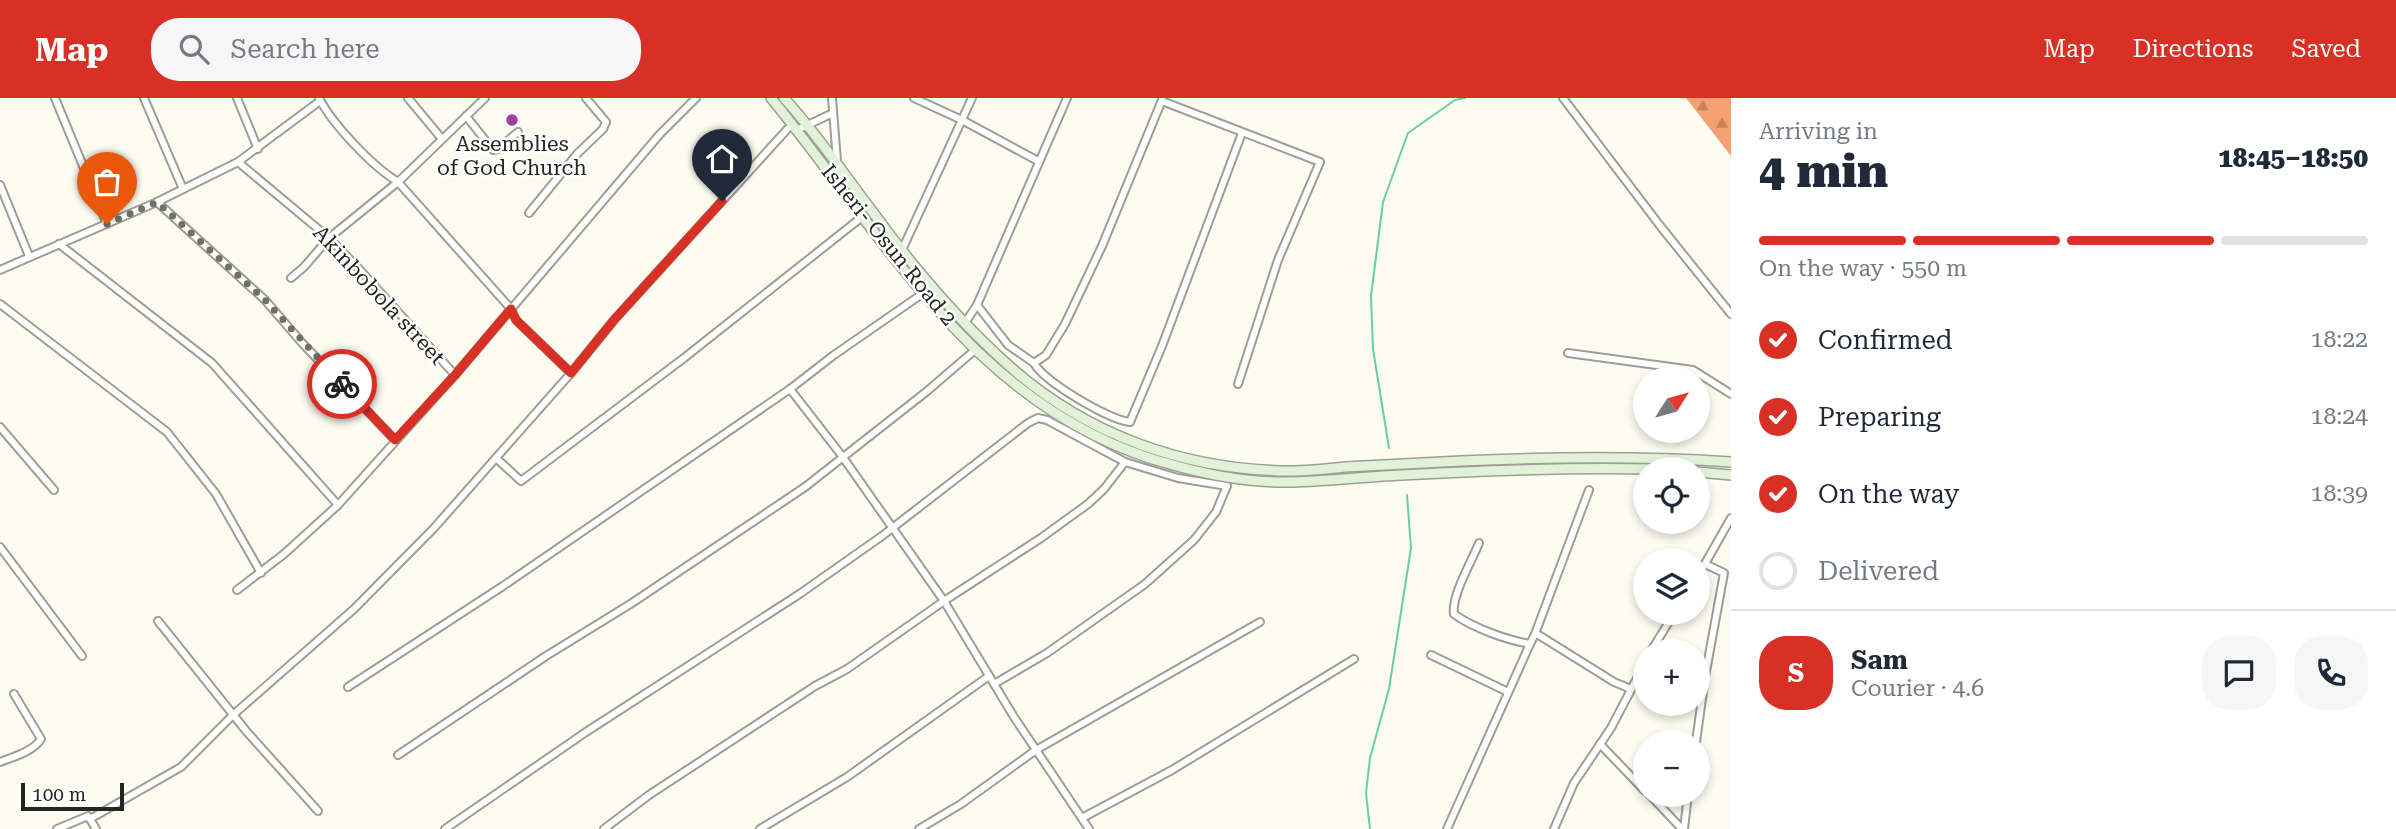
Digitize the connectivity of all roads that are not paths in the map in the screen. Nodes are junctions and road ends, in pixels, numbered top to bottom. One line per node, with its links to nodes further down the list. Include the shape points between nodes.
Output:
1 (55, 98): 36 (street)
2 (144, 98): 32 (street)
3 (237, 98): 25 (street)
4 (408, 98): 24 (street)
5 (485, 98): 18 (street)
6 (586, 98): 34 (street, via 603,116 603,129)
7 (696, 98): 46 (street)
8 (771, 98): 21 (main road, Isheri- Osun Road 2)
9 (784, 98): 20 (main road)
10 (832, 98): 17 (street)
11 (914, 98): 19 (street)
12 (972, 98): 19 (street)
13 (1067, 98): 26 (street)
14 (1563, 98): 47 (street)
15 (320, 99): 25 (street); 30 (street, via 337,125 384,174)
16 (1162, 100): 23 (street); 51 (street, via 1065,324 1046,355)
17 (833, 113): 20 (street); 27 (street)
18 (466, 116): 22 (street, via 494,149); 24 (street)
19 (962, 120): 26 (street); 39 (street)
20 (808, 124): 21 (street); 27 (main road)
21 (794, 127): 29 (main road, Isheri- Osun Road 2); 52 (street, via 614,320)
22 (518, 132)
23 (1242, 133): 51 (street, via 1130,422 1052,382); 54 (street, via 1321,164 1278,260)
24 (442, 139): 30 (street)
25 (258, 149): 28 (street)
26 (1038, 160): 45 (street)
27 (837, 161): 29 (street); 39 (main road)
28 (238, 162): 32 (street); 37 (street, Akinbobola street)
29 (828, 169): 35 (main road, Isheri- Osun Road 2)
30 (398, 182): 37 (street); 46 (street)
31 (0, 185): 40 (street)
32 (183, 189): 33 (street)
33 (157, 202): 36 (street); 58 (street, via 265,300)
34 (529, 213)
35 (862, 217): 43 (main road, Isheri- Osun Road 2); 60 (street, via 524,479 517,480)
36 (107, 224): 38 (street)
37 (329, 238): 42 (street); 53 (street, Akinbobola street)
38 (59, 244): 40 (street); 68 (street, via 212,363)
39 (902, 250): 48 (main road)
40 (29, 256): 41 (street)
41 (0, 270)
42 (291, 278)
43 (922, 294): 49 (main road, Isheri- Osun Road 2); 55 (street)
44 (0, 304): 75 (street, via 167,432 216,494)
45 (977, 305): 48 (street); 51 (street, via 1008,345)
46 (511, 309): 52 (street, via 516,320); 53 (street)
47 (1731, 314)
48 (965, 323): 61 (main road, via 1008,365 1075,415 1112,435 1199,461 1292,471 1602,458)
49 (975, 349): 59 (street); 63 (main road, Isheri- Osun Road 2, via 1031,399 1108,444 1197,472 1292,482 1488,471)
50 (1568, 353): 56 (street, via 1693,370)
51 (1034, 363)
52 (571, 373): 60 (street)
53 (455, 375): 58 (street)
54 (1238, 384)
55 (790, 389): 59 (street); 89 (street)
56 (1731, 394)
57 (0, 427): 66 (street)
58 (395, 440): 68 (street)
59 (842, 456): 70 (street); 97 (street, via 794,494)
60 (496, 458): 93 (street, via 354,609)
61 (1731, 461)
62 (1125, 462): 70 (street, via 1038,418); 78 (street, via 1088,504); 87 (street, via 1227,486 1216,512 1194,540 1145,584)
63 (1633, 469)
64 (1710, 473): 65 (main road)
65 (1731, 475)
66 (54, 490)
67 (1589, 490): 81 (street)
68 (338, 505): 75 (street)
69 (1731, 518): 73 (street)
70 (892, 529): 78 (street); 107 (street)
71 (1479, 543): 82 (street, via 1454,614)
72 (0, 547): 84 (street)
73 (1710, 555)
74 (1710, 566): 76 (street)
75 (261, 573): 77 (street)
76 (1727, 573): 94 (street)
77 (237, 590)
78 (944, 601): 86 (street); 108 (street)
79 (158, 621): 93 (street)
80 (1260, 622): 96 (street)
81 (1535, 634): 82 (street); 90 (street)
82 (1530, 644): 91 (street)
83 (1432, 655): 91 (street)
84 (82, 656)
85 (1354, 659): 103 (street, via 1172,770)
86 (989, 676): 87 (street); 109 (street, via 847,777)
87 (994, 684): 96 (street)
88 (1633, 685): 90 (street)
89 (348, 687)
90 (1631, 689): 95 (street)
91 (1508, 692): 112 (street)
92 (15, 694): 98 (street, via 41,739)
93 (233, 715): 102 (street); 104 (street, via 181,767)
94 (1698, 730)
95 (1600, 744): 99 (street); 113 (street, via 1574,783)
96 (1036, 750): 103 (street); 110 (street)
97 (398, 755)
98 (0, 762)
99 (1633, 778)
100 (1662, 807): 114 (street)
101 (1686, 807): 114 (street)
102 (318, 811)
103 (1082, 818): 111 (street)
104 (90, 819): 105 (street); 106 (street)
105 (57, 829)
106 (96, 829)
107 (445, 829)
108 (604, 829)
109 (760, 829)
110 (919, 829)
111 (1088, 829)
112 (1447, 829)
113 (1554, 829)
114 (1683, 829)

